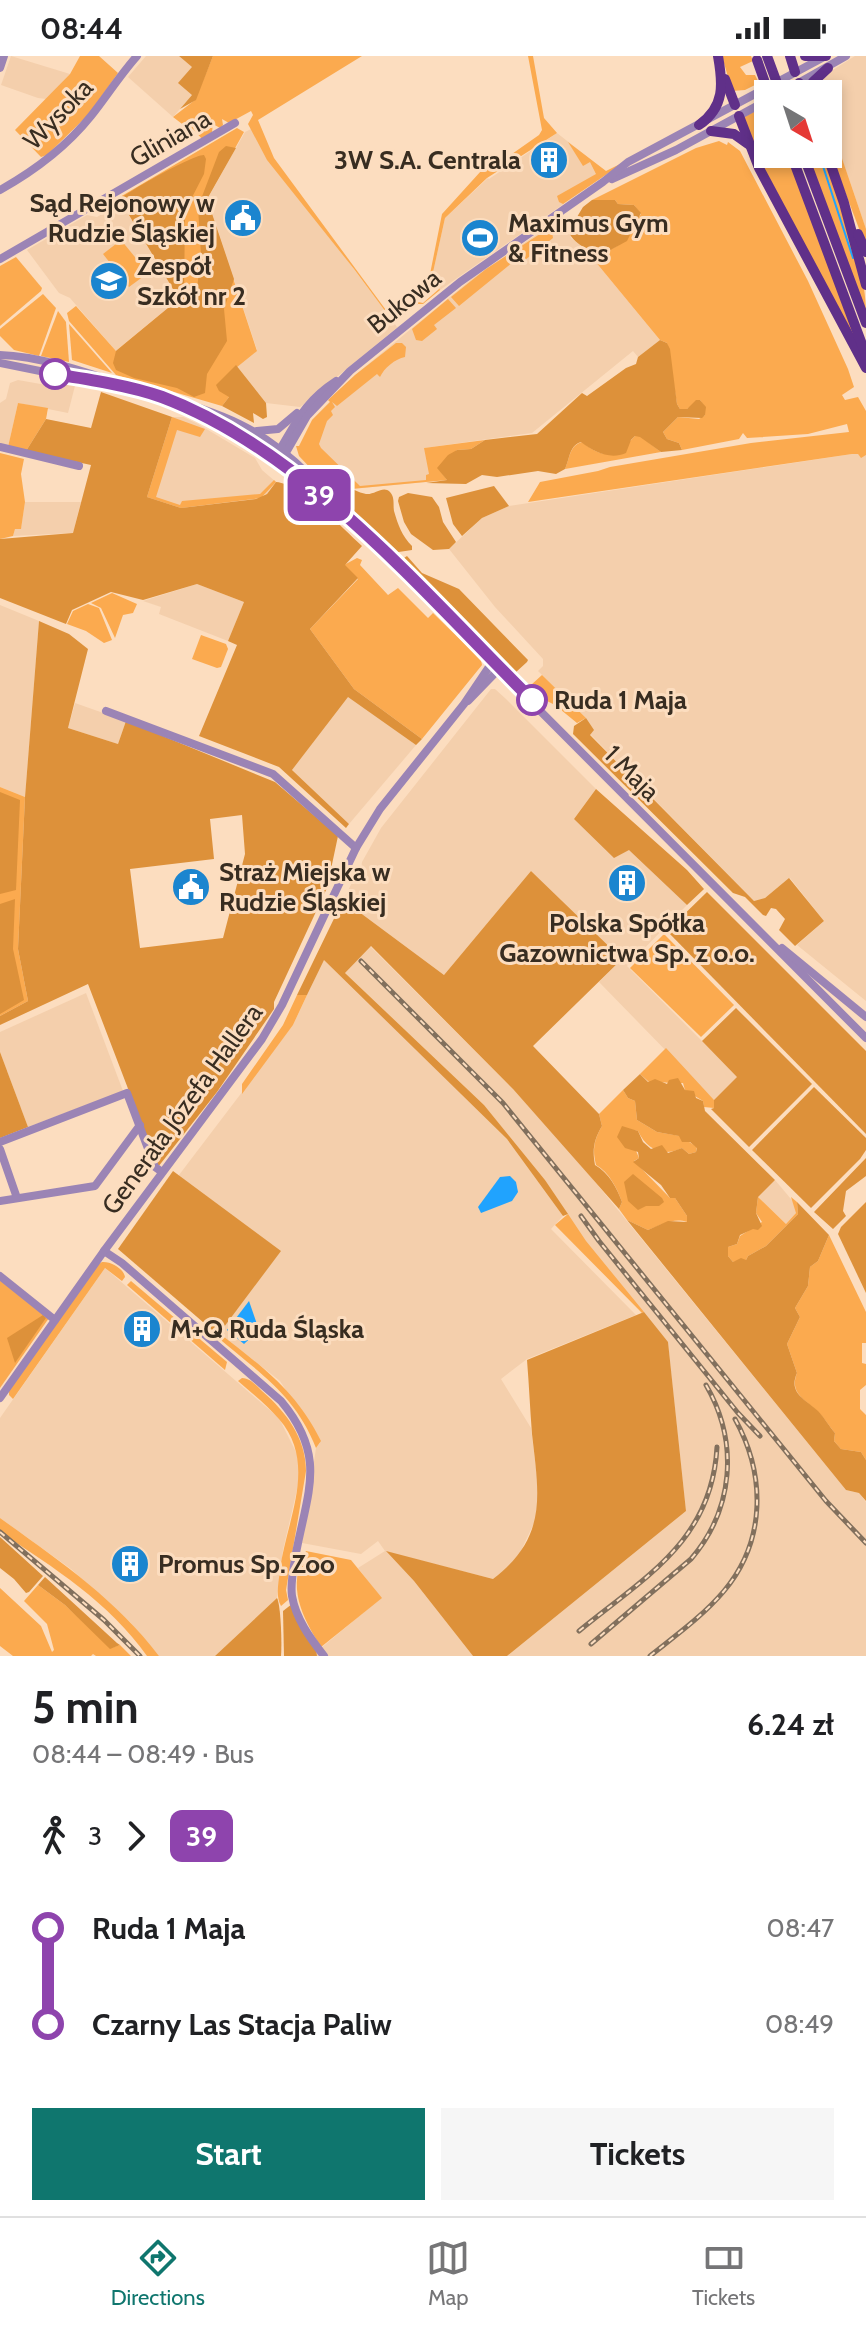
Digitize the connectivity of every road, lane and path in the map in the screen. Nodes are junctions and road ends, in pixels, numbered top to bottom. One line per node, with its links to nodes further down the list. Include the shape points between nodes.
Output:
1 (4, 56): 9 (street)
2 (137, 56): 26 (street, Wysoka, via 72,136)
3 (790, 56): 12 (main road)
4 (805, 56): 8 (main road)
5 (846, 56): 8 (street, Bukowa)
6 (718, 57): 17 (main road); 19 (main road, via 720,98)
7 (759, 57): 10 (main road, bridge); 11 (main road, bridge)
8 (827, 62): 13 (street, Bukowa); 14 (main road)
9 (0, 68)
10 (765, 80)
11 (772, 80)
12 (798, 80)
13 (803, 80)
14 (814, 80)
15 (754, 103): 17 (street, Bukowa)
16 (754, 105): 17 (street, Bukowa)
17 (737, 110): 19 (street, Bukowa); 20 (street, Bukowa); 21 (main road)
18 (235, 123): 29 (street, Gliniana)
19 (699, 125): 25 (street, Bukowa, via 628,162)
20 (711, 131): 21 (main road, via 734,134); 25 (street, Bukowa)
21 (748, 144): 36 (main road)
22 (796, 168): 33 (main road)
23 (808, 168): 31 (main road)
24 (832, 168): 27 (main road)
25 (603, 182): 37 (street, Bukowa, via 460,282)
26 (0, 190)
27 (844, 203): 28 (main road); 30 (main road)
28 (866, 252)
29 (0, 259)
30 (866, 285)
31 (866, 323)
32 (0, 355): 39 (street, 1 Maja, via 74,368)
33 (866, 355)
34 (0, 363): 35 (street, 1 Maja)
35 (15, 367): 38 (street); 39 (street, 1 Maja)
36 (866, 368)
37 (350, 371): 41 (street, Bukowa); 43 (street, Bukowa, via 307,416)
38 (2, 373)
39 (147, 392): 40 (street, 1 Maja)
40 (165, 398): 42 (street, 1 Maja, via 214,411); 46 (street, 1 Maja, via 222,425)
41 (309, 401): 42 (street, via 278,429); 45 (street, Bukowa)
42 (255, 431): 45 (street, 1 Maja)
43 (293, 441): 45 (street, Bukowa); 48 (street)
44 (0, 447): 47 (street)
45 (283, 451): 46 (street); 48 (street, 1 Maja)
46 (277, 461): 49 (street, 1 Maja)
47 (79, 466)
48 (301, 466): 49 (street, 1 Maja)
49 (337, 507): 50 (street, 1 Maja)
50 (493, 661): 51 (street, 1 Maja); 52 (street, Generała Józefa Hallera)
51 (500, 668): 52 (street, Generała Józefa Hallera); 55 (street, 1 Maja)
52 (464, 704): 54 (street, Generała Józefa Hallera, via 380,809)
53 (106, 711): 54 (street, via 273,774)
54 (356, 848): 61 (street, Generała Józefa Hallera, via 262,1039)
55 (763, 932): 56 (street, 1 Maja); 57 (street, 1 Maja)
56 (866, 1017)
57 (866, 1038)
58 (140, 1125): 59 (street, via 127,1093); 61 (street, via 155,1167); 62 (street, via 95,1186)
59 (0, 1142)
60 (0, 1149): 62 (street)
61 (162, 1172): 64 (street, Generała Józefa Hallera)
62 (17, 1198): 63 (street)
63 (0, 1201)
64 (104, 1251): 66 (street, Generała Józefa Hallera); 68 (street, Generała Józefa Hallera, via 281,1401 300,1427 311,1470 292,1593 300,1620)
65 (0, 1276): 66 (street)
66 (55, 1320): 67 (street, Generała Józefa Hallera)
67 (0, 1398)
68 (324, 1656)

